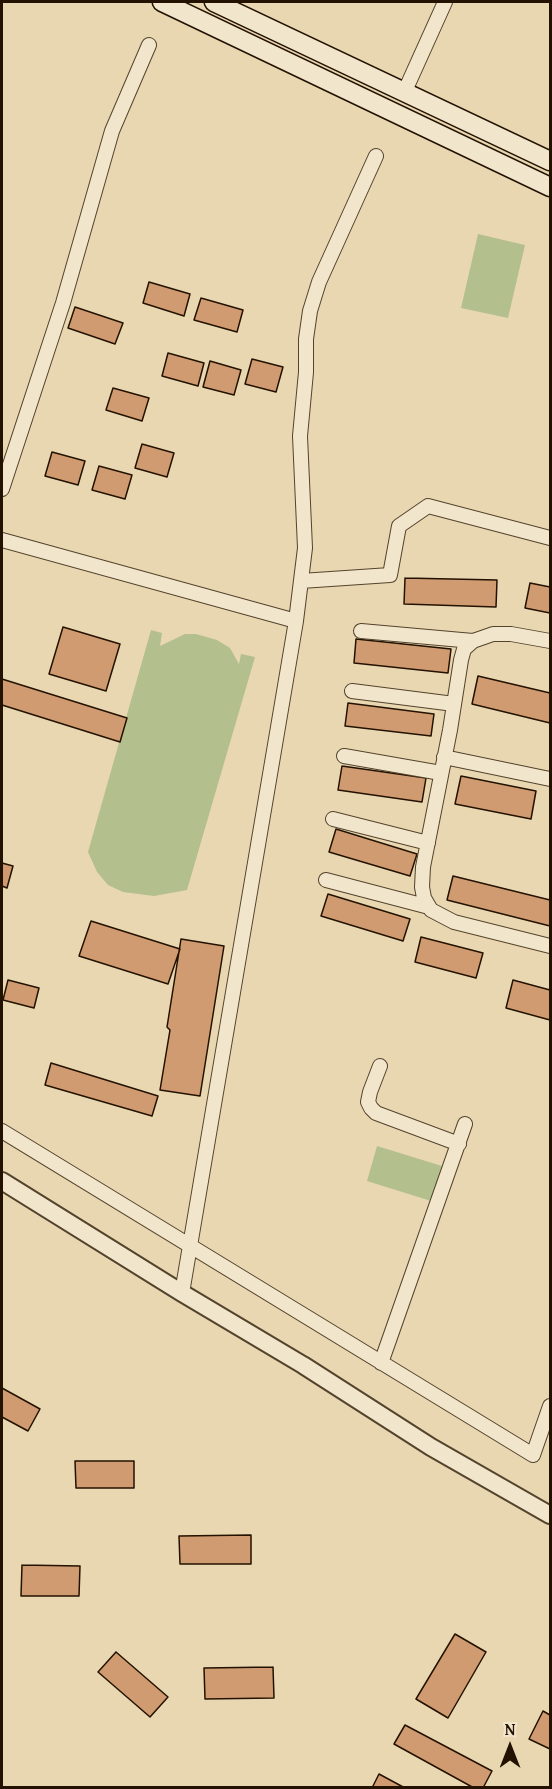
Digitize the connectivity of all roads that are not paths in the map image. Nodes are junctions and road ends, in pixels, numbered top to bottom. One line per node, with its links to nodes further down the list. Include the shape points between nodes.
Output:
1 (162, 2): 8 (main road)
2 (214, 2): 5 (main road)
3 (445, 2): 5 (street)
4 (149, 45): 9 (street, via 112,131 63,303)
5 (404, 93): 7 (main road)
6 (376, 156): 12 (street, via 319,282 310,311 300,436 305,548)
7 (550, 161)
8 (550, 187)
9 (2, 489)
10 (550, 538): 12 (street, via 428,506 399,526 390,575)
11 (2, 540): 13 (street)
12 (301, 581): 13 (street)
13 (296, 621): 33 (street)
14 (361, 631): 15 (street)
15 (473, 641): 16 (street, via 493,634); 18 (street, via 460,660)
16 (550, 641)
17 (352, 690): 18 (street)
18 (454, 704): 20 (street)
19 (344, 756): 21 (street)
20 (444, 757): 21 (street); 22 (street)
21 (441, 773): 24 (street)
22 (550, 779)
23 (333, 819): 24 (street)
24 (428, 843): 26 (street, via 422,887)
25 (326, 880): 26 (street)
26 (429, 907): 27 (street, via 454,922)
27 (550, 946)
28 (380, 1066): 31 (street, via 368,1102 376,1113)
29 (465, 1124): 31 (street)
30 (2, 1131): 33 (street)
31 (459, 1144): 35 (street)
32 (2, 1181): 34 (street)
33 (190, 1247): 34 (street); 35 (street)
34 (182, 1293): 37 (street, via 431,1447)
35 (381, 1363): 36 (street, via 533,1455)
36 (550, 1406)
37 (550, 1515)

